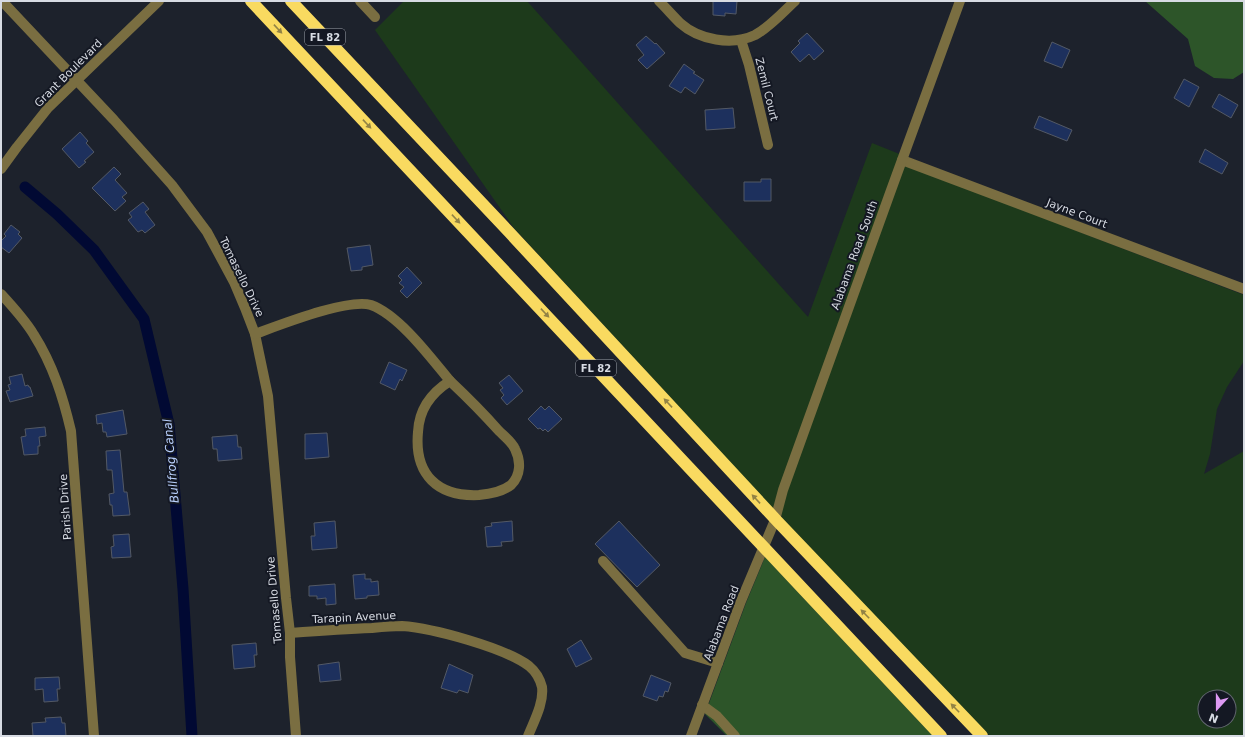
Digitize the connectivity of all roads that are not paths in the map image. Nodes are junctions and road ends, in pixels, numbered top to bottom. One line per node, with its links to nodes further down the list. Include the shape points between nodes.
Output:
1 (2, 1): 11 (street, Tomasello Drive)
2 (159, 1): 11 (street, Grant Boulevard)
3 (251, 1): 20 (highway, FL 82, one-way to 20)
4 (291, 1): 19 (highway, FL 82, one-way to 4)
5 (659, 1): 10 (street, via 681,24 693,32 716,39)
6 (795, 1): 10 (street, via 755,35)
7 (960, 1): 13 (street, Alabama Road South)
8 (362, 2): 9 (street)
9 (375, 18)
10 (741, 40): 12 (street, Zemil Court)
11 (76, 80): 14 (street, Grant Boulevard, via 36,122); 17 (street, Tomasello Drive, via 172,185 206,232 234,282)
12 (768, 145)
13 (902, 160): 15 (street, Jayne Court); 19 (street, Alabama Road South, via 783,490)
14 (1, 169)
15 (1244, 289)
16 (1, 294): 25 (street, Parish Drive, via 34,335 50,364 63,398 71,431)
17 (256, 334): 18 (street, via 348,305 370,305 394,319); 22 (street, Tomasello Drive, via 269,404)
18 (450, 381): 18 (street, via 514,447 520,462 517,476 501,491 488,494 461,494 444,490 426,473 420,461 418,422 430,398)
19 (776, 520): 20 (street, Alabama Road); 31 (highway, FL 82, one-way to 19)
20 (764, 547): 23 (street, Alabama Road); 30 (highway, FL 82)
21 (603, 562): 23 (street, via 685,653)
22 (290, 633): 26 (street, Tomasello Drive); 27 (street, Tarapin Avenue, via 402,626 439,633 507,654 530,667 538,676 542,687 542,699)
23 (718, 663): 24 (street, Alabama Road)
24 (702, 705): 28 (street, Alabama Road); 29 (street, via 717,716)
25 (94, 736)
26 (296, 736)
27 (528, 736)
28 (691, 736)
29 (735, 736)
30 (941, 736)
31 (982, 736)

